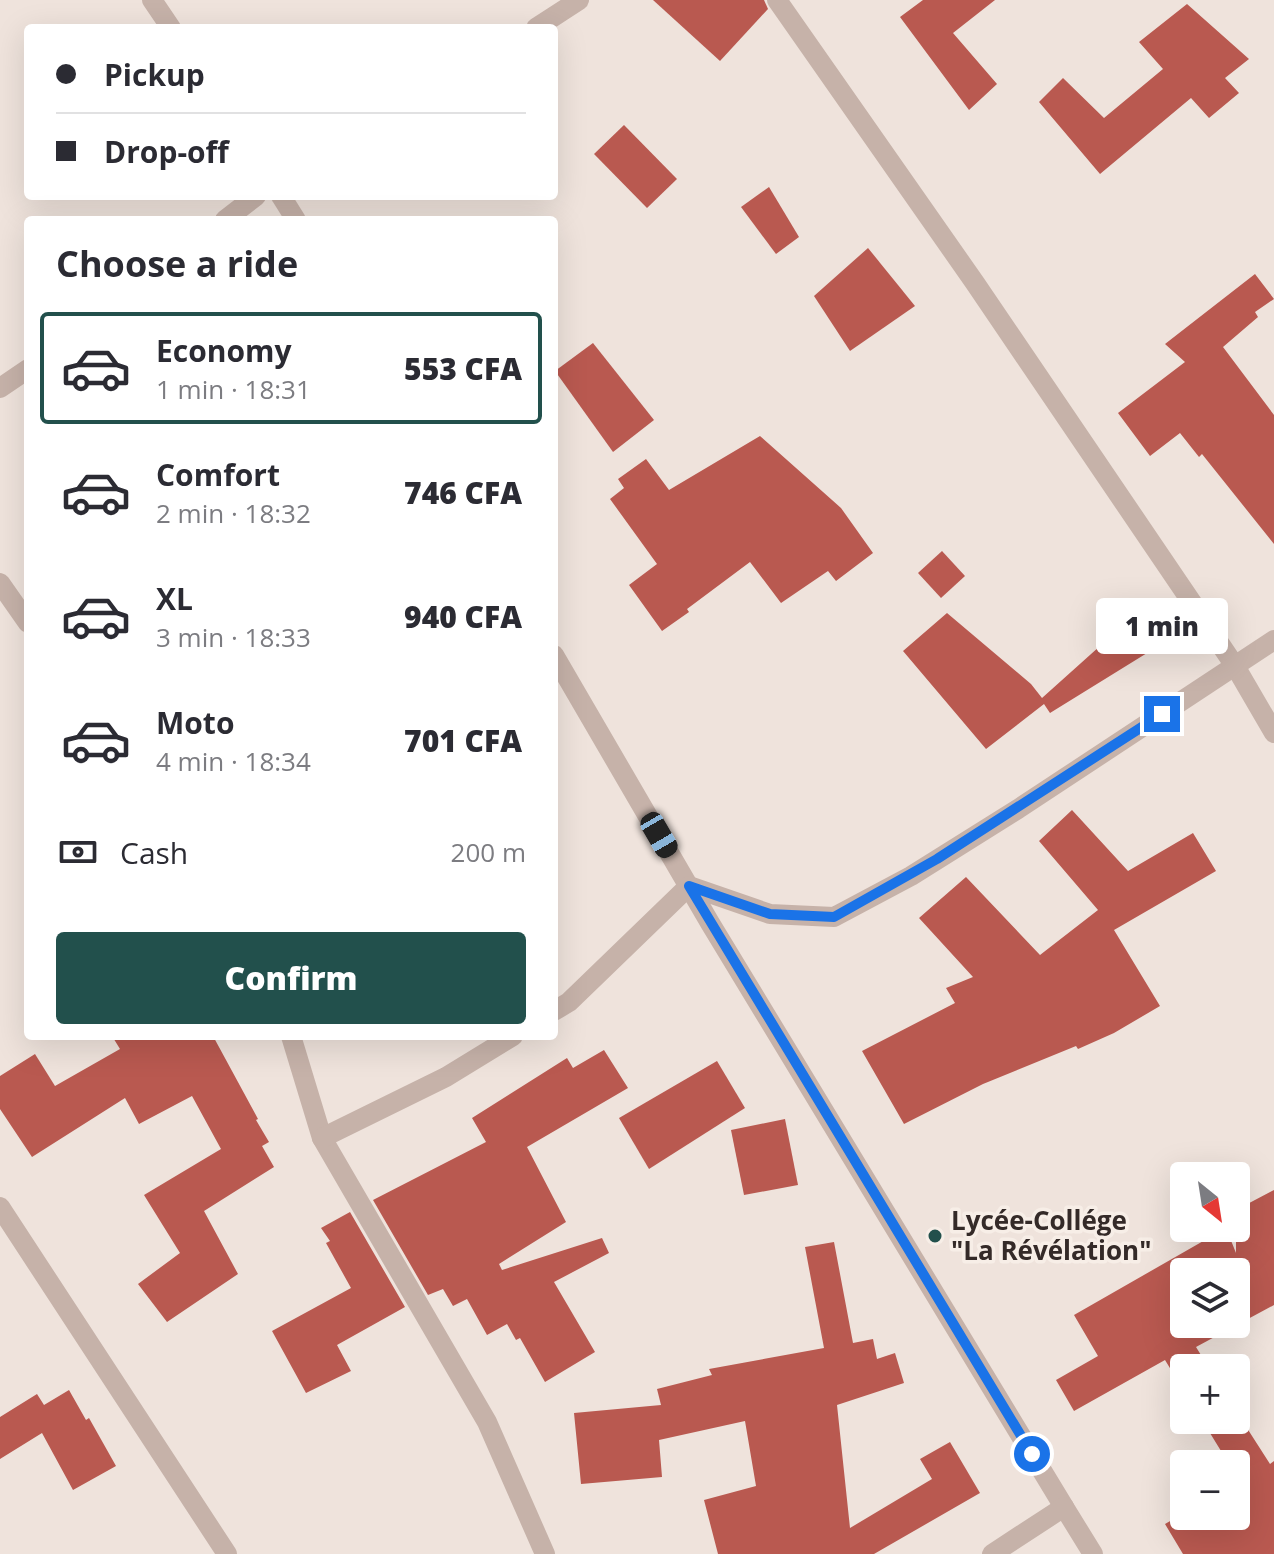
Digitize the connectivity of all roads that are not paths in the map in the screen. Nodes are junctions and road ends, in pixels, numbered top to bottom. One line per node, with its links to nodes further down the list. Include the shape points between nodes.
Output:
1 (152, 0): 4 (street)
2 (579, 0): 5 (street)
3 (777, 0): 14 (street)
4 (168, 24)
5 (542, 24)
6 (251, 200): 7 (street)
7 (230, 216)
8 (24, 372): 9 (street)
9 (0, 388)
10 (0, 583): 11 (street)
11 (24, 617)
12 (1274, 640): 14 (street)
13 (558, 662): 16 (street)
14 (1235, 666): 15 (street); 16 (street, via 911,876 834,917 770,914)
15 (1274, 733)
16 (689, 886): 17 (street); 22 (street)
17 (558, 1009)
18 (292, 1040): 20 (street)
19 (506, 1040): 20 (street, via 446,1077)
20 (322, 1138): 24 (street, via 487,1422)
21 (0, 1207): 23 (street)
22 (1064, 1507): 25 (street); 26 (street)
23 (227, 1554)
24 (545, 1554)
25 (992, 1554)
26 (1093, 1554)

